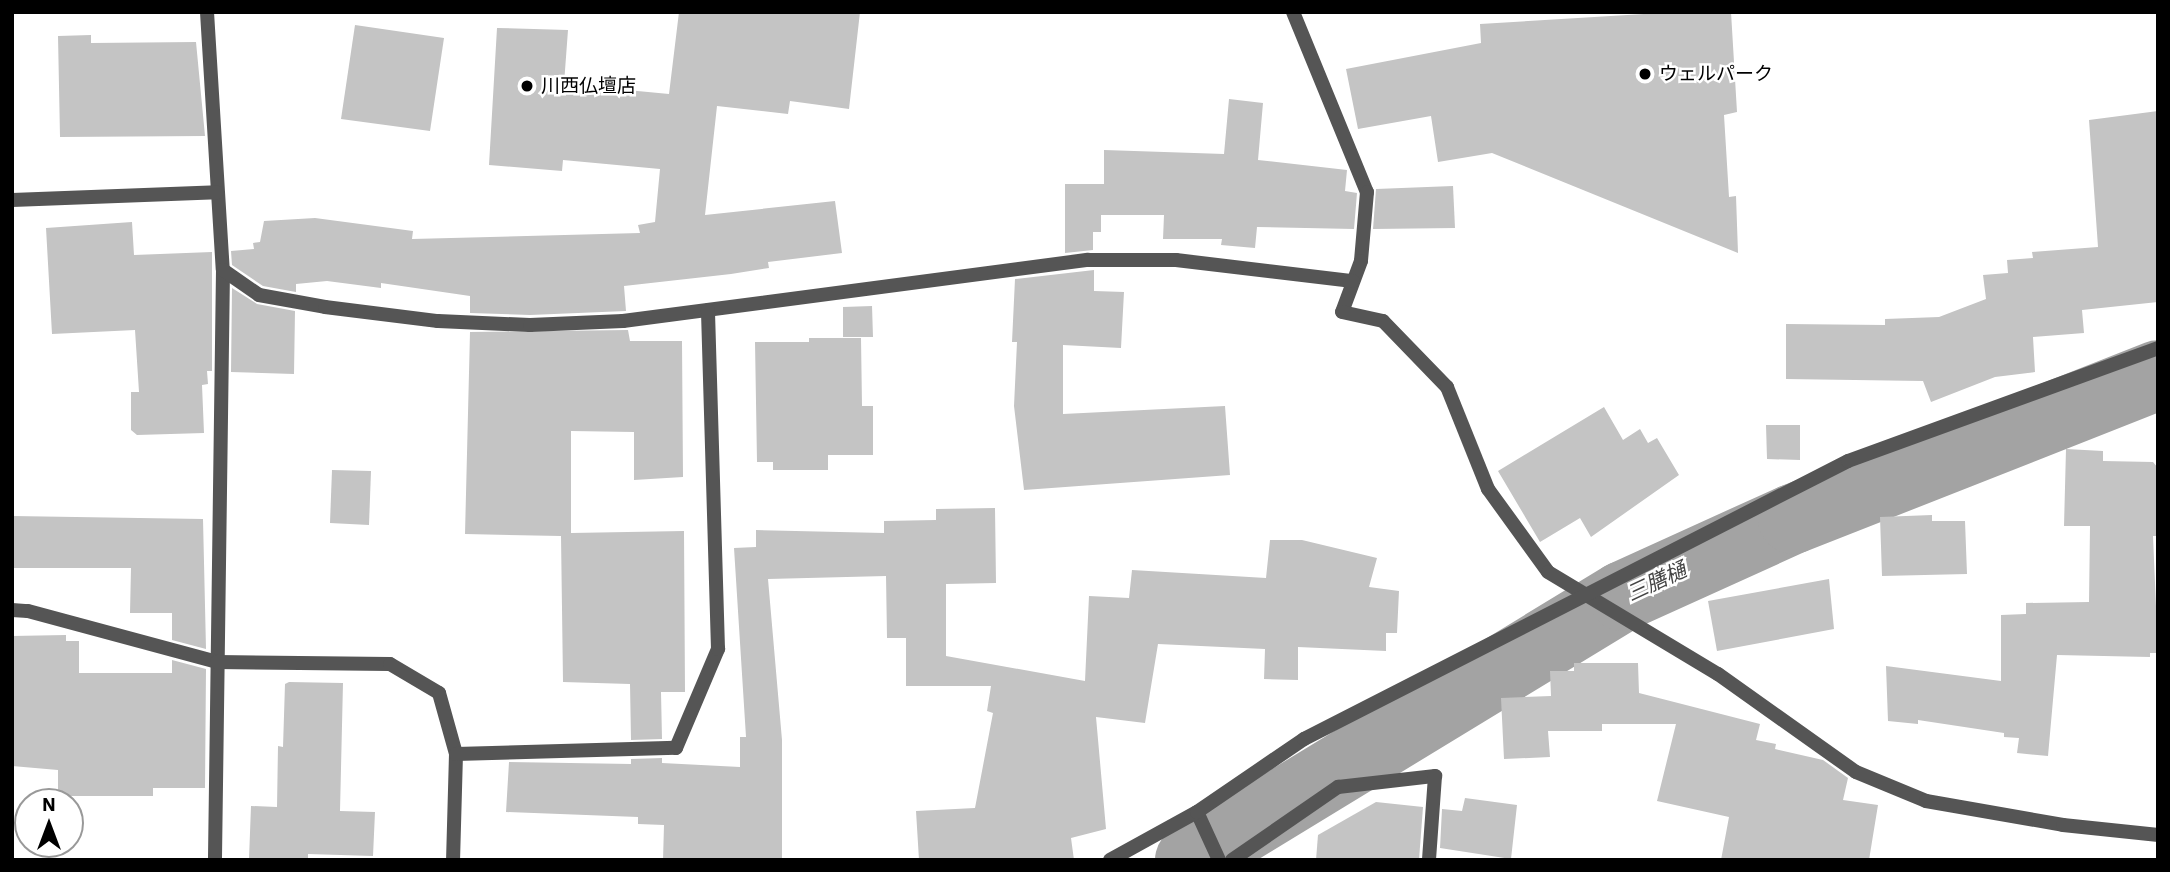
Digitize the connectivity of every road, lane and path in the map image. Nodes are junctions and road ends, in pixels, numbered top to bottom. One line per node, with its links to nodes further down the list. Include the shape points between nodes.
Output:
1 (207, 12): 3 (street)
2 (1293, 12): 6 (street, via 1367,192 1361,261)
3 (217, 192): 4 (street); 5 (street)
4 (12, 200)
5 (223, 270): 7 (street, via 259,295 438,321 530,325); 11 (street)
6 (1353, 281): 7 (street, via 1176,260 1088,260); 9 (street, via 1342,312 1383,321 1447,387 1488,489 1548,572)
7 (708, 310): 12 (street, via 718,649 676,748)
8 (2158, 348): 9 (street, via 1848,461)
9 (1586, 596): 13 (street, via 1304,739); 14 (street, via 1718,674 1856,772 1926,801 2063,825)
10 (12, 610): 11 (street)
11 (218, 662): 12 (street, via 390,664 439,693); 16 (street)
12 (456, 754): 17 (street)
13 (1200, 819): 15 (street); 18 (street)
14 (2158, 835)
15 (1218, 857)
16 (215, 860)
17 (453, 860)
18 (1110, 860)
19 (1232, 860): 20 (street, via 1338,786 1435,776)
20 (1429, 860)

